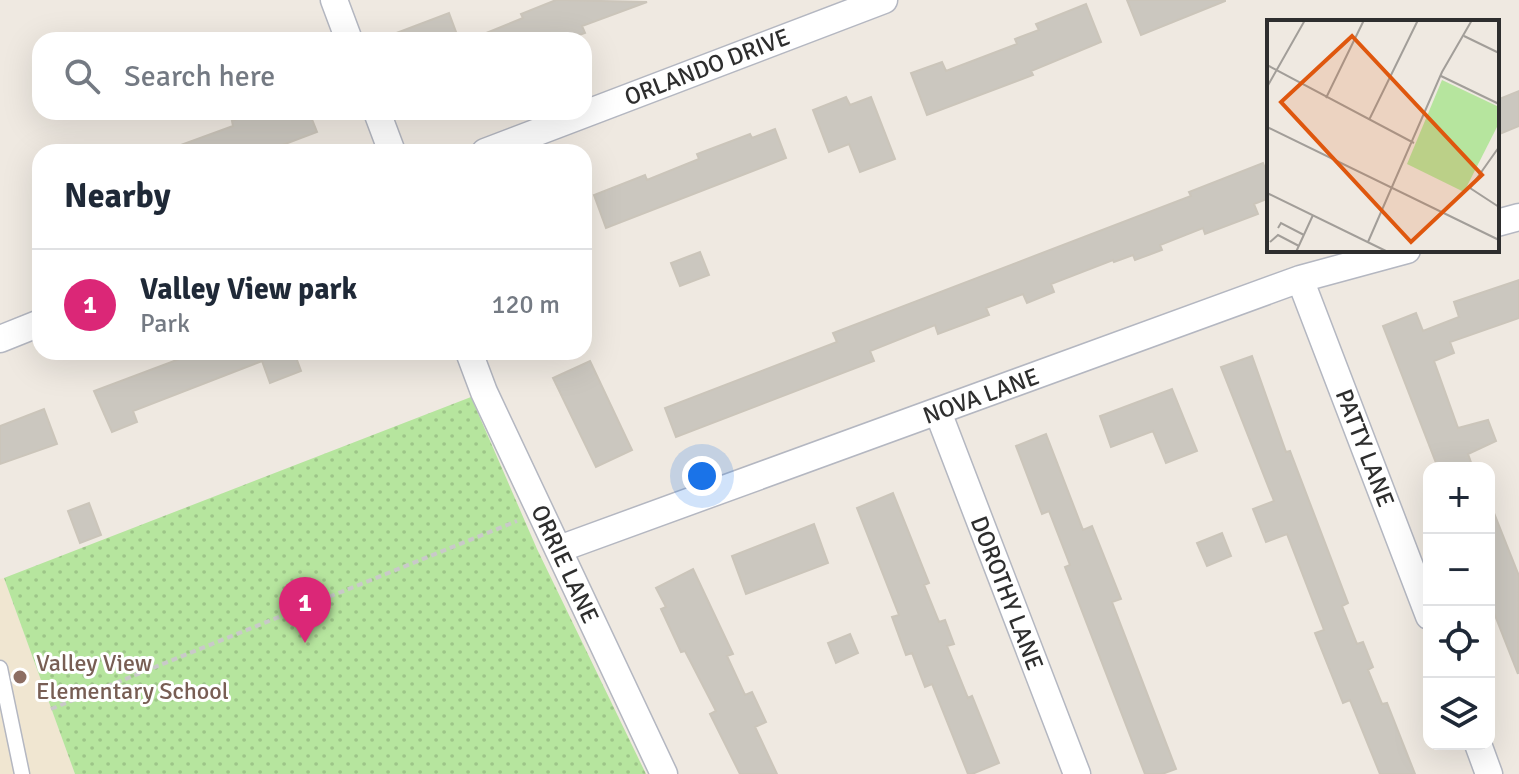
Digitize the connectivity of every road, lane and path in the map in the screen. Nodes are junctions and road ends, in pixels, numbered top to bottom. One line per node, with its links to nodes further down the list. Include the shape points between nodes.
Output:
1 (334, 0): 3 (street)
2 (884, 0): 4 (street, ORLANDO DRIVE)
3 (346, 32)
4 (592, 111)
5 (380, 120): 7 (street)
6 (569, 120): 8 (street, ORLANDO DRIVE)
7 (389, 144)
8 (506, 144)
9 (1519, 217): 10 (street)
10 (1499, 222)
11 (1400, 252): 12 (street, NOVA LANE)
12 (1300, 279): 16 (street, NOVA LANE); 19 (street, PATTY LANE)
13 (32, 326): 14 (street)
14 (0, 339)
15 (472, 360): 17 (street, ORRIE LANE)
16 (938, 412): 18 (street, NOVA LANE); 25 (street, DOROTHY LANE)
17 (541, 511): 18 (street, ORRIE LANE); 21 (path)
18 (559, 549): 24 (street, ORRIE LANE)
19 (1425, 606)
20 (0, 668): 23 (lane)
21 (51, 709)
22 (1480, 750): 26 (street)
23 (22, 774)
24 (664, 774)
25 (1077, 774)
26 (1489, 774)

